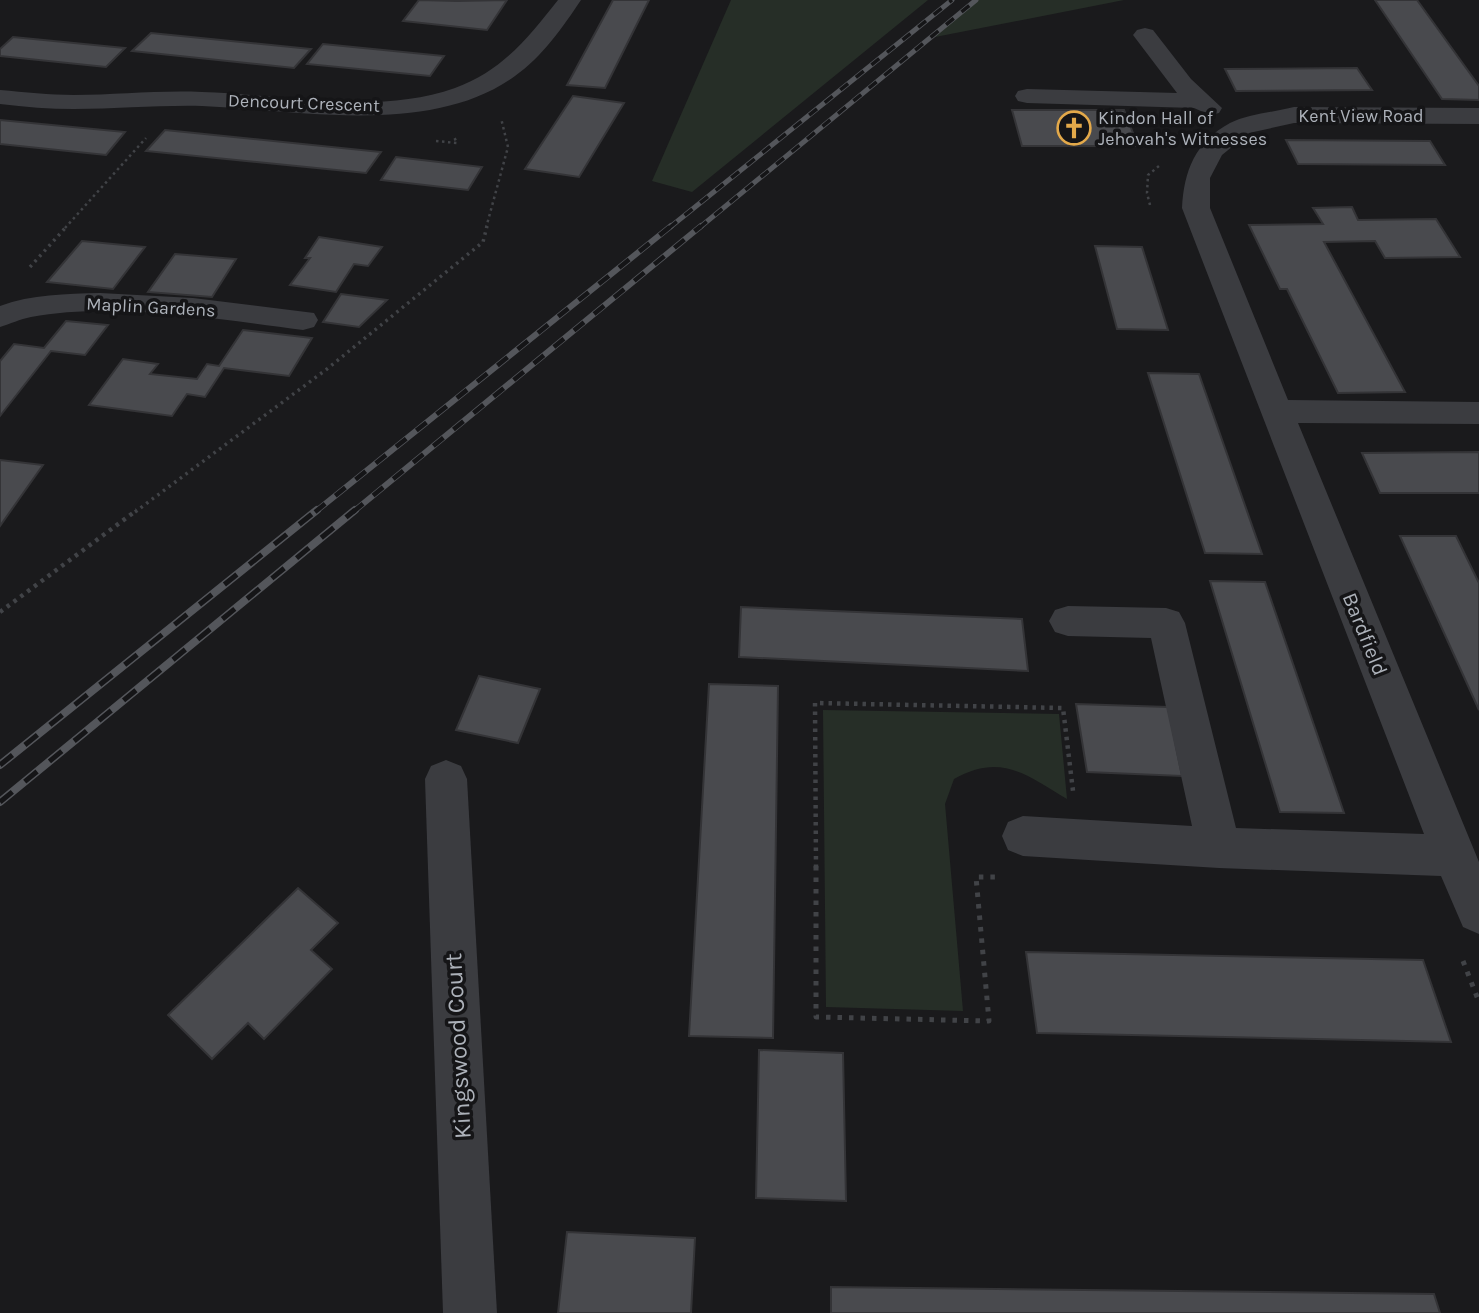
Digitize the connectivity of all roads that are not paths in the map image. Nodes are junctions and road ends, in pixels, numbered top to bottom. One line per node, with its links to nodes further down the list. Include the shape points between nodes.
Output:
1 (570, 0): 4 (street, Dencourt Crescent, via 526,53 499,76 433,100 353,108 209,99 70,102)
2 (1145, 35): 5 (street)
3 (1027, 96): 5 (street)
4 (0, 97)
5 (1198, 101): 7 (street)
6 (1479, 116): 7 (street, Kent View Road, via 1294,115)
7 (1240, 128): 8 (street, Kent View Road)
8 (1211, 151): 11 (street, Bardfield, via 1197,178 1196,208)
9 (1, 313): 10 (street, Maplin Gardens, via 50,305 103,304)
10 (303, 320)
11 (1277, 411): 12 (street); 17 (street, Bardfield)
12 (1479, 413)
13 (1068, 621): 16 (street, via 1166,623)
14 (446, 779): 19 (street, Kingswood Court)
15 (1023, 836): 16 (street)
16 (1219, 848): 17 (street)
17 (1454, 856): 18 (street, Bardfield)
18 (1479, 912)
19 (470, 1313)

